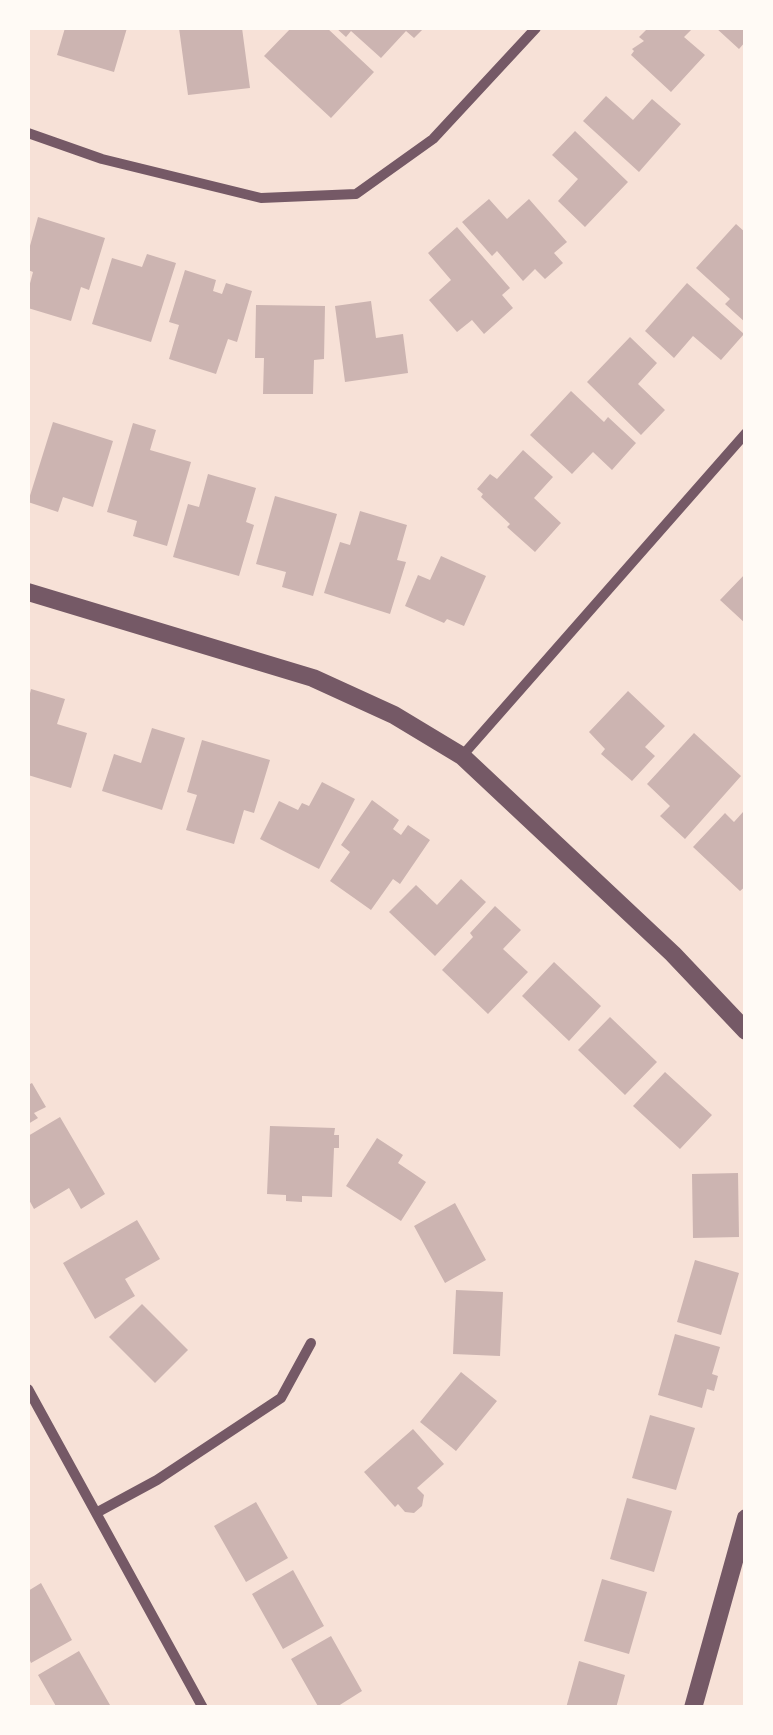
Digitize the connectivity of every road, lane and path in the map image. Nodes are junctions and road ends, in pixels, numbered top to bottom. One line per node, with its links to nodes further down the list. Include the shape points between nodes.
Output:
1 (536, 28): 2 (street, via 433,139 356,194 261,198 102,159)
2 (28, 133)
3 (746, 432): 5 (street)
4 (28, 592): 5 (street, via 312,678)
5 (462, 756): 6 (street)
6 (746, 1031)
7 (312, 1344): 9 (street, via 281,1398)
8 (28, 1389): 9 (street)
9 (96, 1513): 11 (street)
10 (746, 1518): 12 (street)
11 (203, 1708)
12 (692, 1708)

